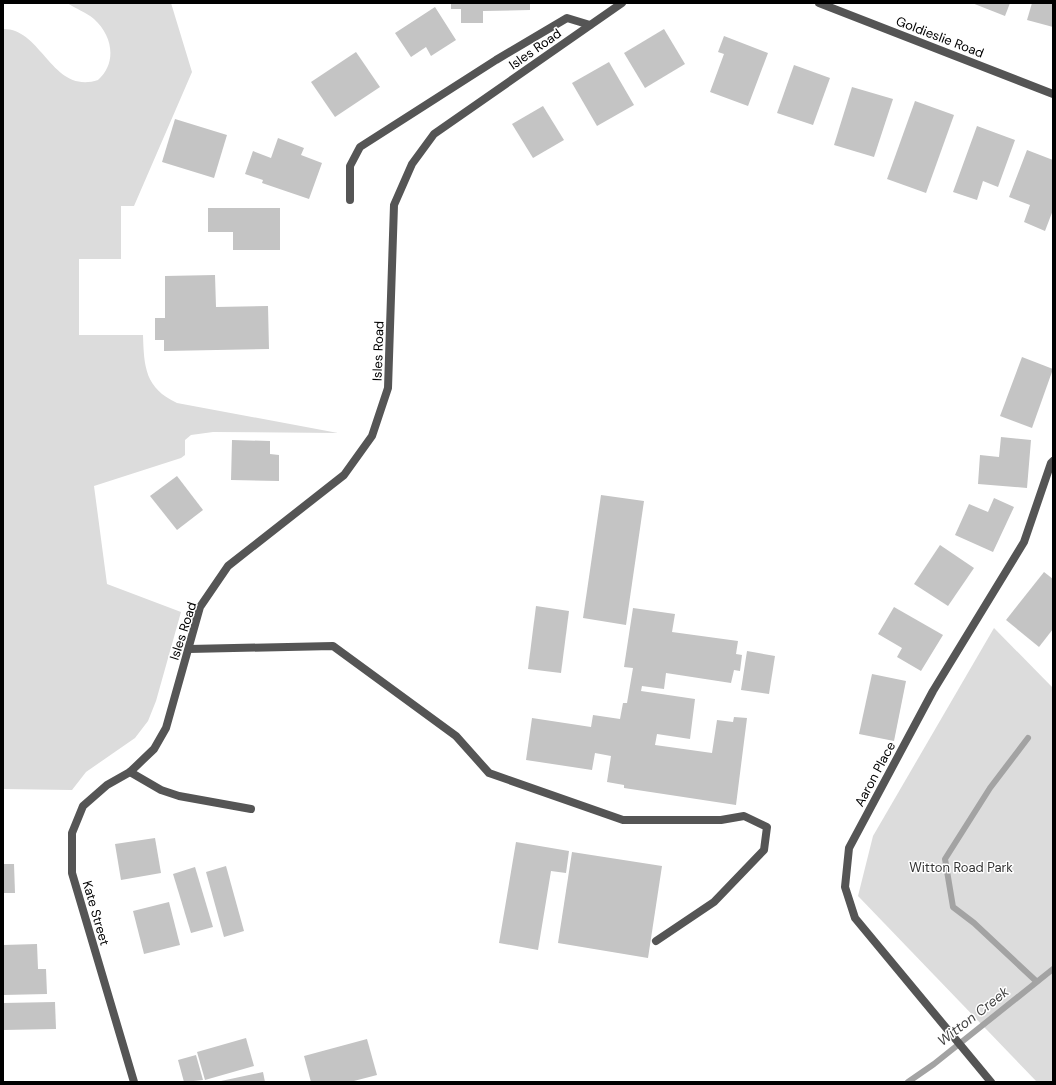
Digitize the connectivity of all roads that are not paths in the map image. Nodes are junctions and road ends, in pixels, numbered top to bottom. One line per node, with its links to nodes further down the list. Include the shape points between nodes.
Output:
1 (622, 3): 3 (street, Isles Road)
2 (819, 3): 4 (street, Goldieslie Road)
3 (590, 25): 5 (street, Isles Road, via 567,18 360,147 350,166); 7 (street, Isles Road, via 434,134 412,164 394,205 388,388 372,436 344,475 228,566 200,607)
4 (1053, 94)
5 (350, 200)
6 (1053, 461): 12 (street, Aaron Place, via 1050,463 1024,542 933,691 849,848 845,887 855,918)
7 (189, 649): 8 (street, Isles Road, via 166,728 154,749); 10 (street, via 333,646 456,736 489,772 623,820 721,820 744,816 767,828 764,850 714,902)
8 (130, 772): 9 (street, via 161,790 179,796); 11 (street, Kate Street, via 107,786 83,806 72,833 72,873)
9 (251, 809)
10 (656, 941)
11 (134, 1082)
12 (991, 1082)

